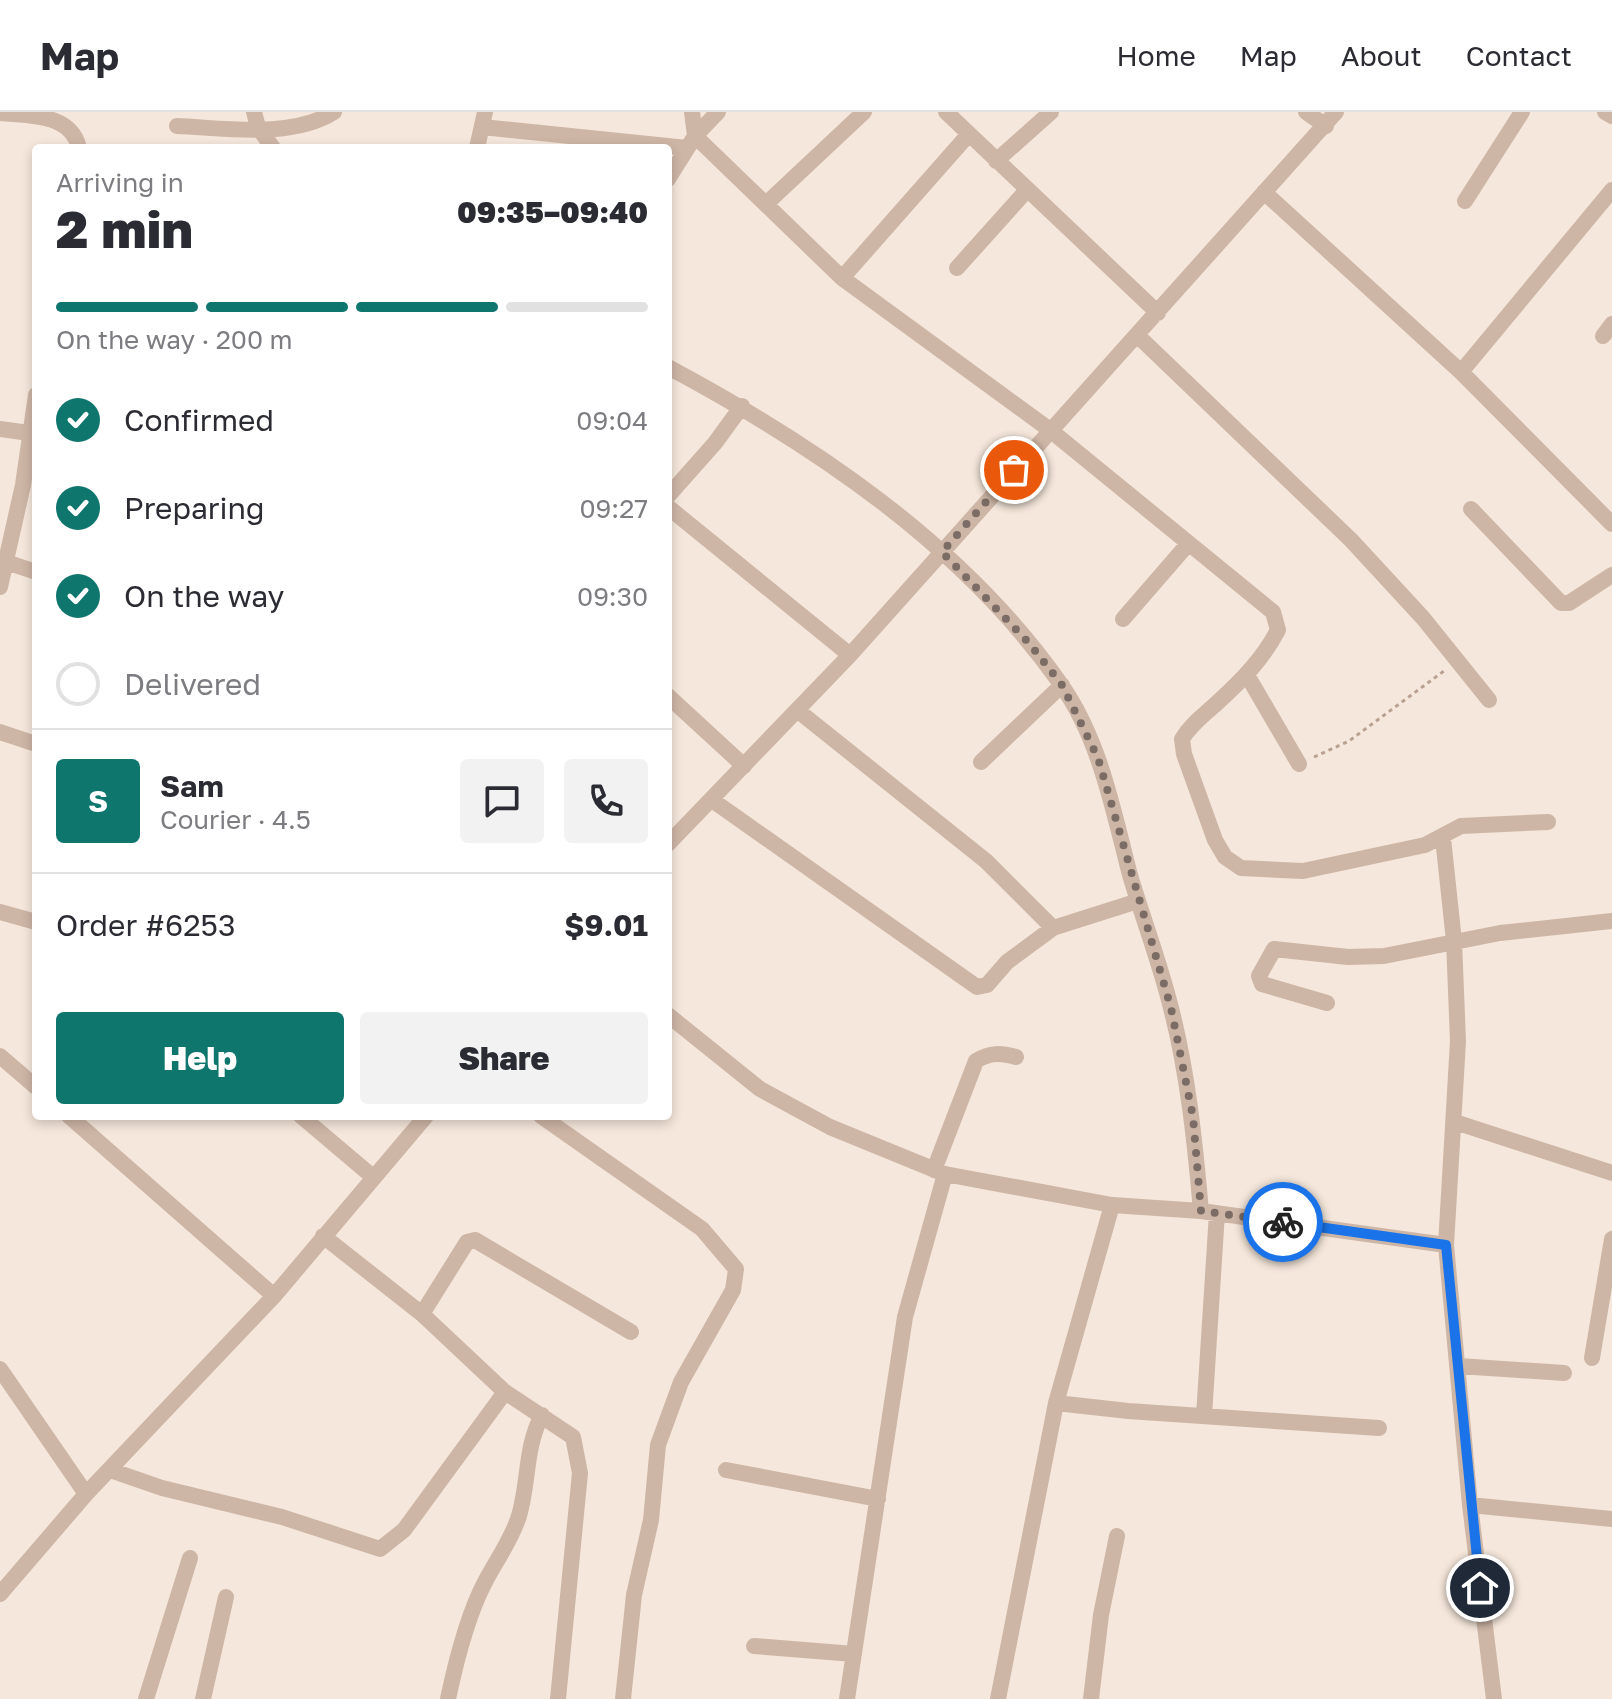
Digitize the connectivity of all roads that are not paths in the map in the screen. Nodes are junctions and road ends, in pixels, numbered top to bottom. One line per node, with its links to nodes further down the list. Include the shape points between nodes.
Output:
1 (334, 112): 13 (street)
2 (692, 112): 19 (street)
3 (718, 112): 19 (street)
4 (864, 112): 29 (street)
5 (946, 112): 18 (street)
6 (1051, 112): 23 (street)
7 (1306, 112): 17 (street)
8 (1336, 112): 17 (street)
9 (1522, 112): 28 (street)
10 (1605, 112): 12 (street)
11 (0, 113): 20 (street, via 50,118 66,125)
12 (1612, 116)
13 (296, 119): 14 (street)
14 (256, 120): 16 (street); 21 (street)
15 (483, 120): 19 (street); 22 (street)
16 (177, 126)
17 (1326, 126): 27 (street)
18 (969, 134): 23 (street); 31 (street)
19 (691, 142): 24 (street); 29 (street)
20 (78, 144)
21 (271, 144)
22 (478, 144)
23 (996, 161): 25 (street)
24 (672, 173)
25 (1027, 190): 30 (street); 32 (street)
26 (1612, 190): 35 (street)
27 (1264, 192): 32 (street); 35 (street)
28 (1465, 201)
29 (767, 203): 31 (street)
30 (957, 268)
31 (842, 278): 39 (street)
32 (1158, 313): 33 (street)
33 (1138, 336): 39 (street); 56 (street, via 1351,540)
34 (672, 369): 36 (street)
35 (1461, 372): 44 (street)
36 (742, 406): 41 (street); 46 (street)
37 (32, 417): 40 (street)
38 (0, 429): 40 (street)
39 (1050, 430): 45 (street); 46 (street)
40 (29, 433): 47 (street)
41 (672, 491)
42 (1471, 509): 49 (street, via 1561,603)
43 (672, 510): 52 (street)
44 (1612, 524)
45 (1188, 544): 51 (street); 53 (street, via 1266,604 1279,622 1268,648)
46 (942, 552): 52 (street); 54 (street)
47 (6, 562): 48 (street); 50 (street)
48 (32, 571)
49 (1612, 575)
50 (0, 587)
51 (1123, 619)
52 (850, 655): 57 (street)
53 (1247, 675): 61 (street); 65 (street, via 1182,739 1225,857 1241,868 1303,871)
54 (1062, 685): 60 (street); 67 (street, via 1098,758)
55 (672, 700): 62 (street)
56 (1489, 700)
57 (797, 710): 62 (street); 71 (street, via 986,861)
58 (0, 732): 59 (street)
59 (32, 743)
60 (981, 762)
61 (1299, 764)
62 (744, 766): 63 (street)
63 (712, 800): 66 (street); 71 (street, via 977,987 987,985 1015,954)
64 (1548, 822): 65 (street, via 1461,826)
65 (1443, 838): 72 (street)
66 (672, 840)
67 (1138, 901): 71 (street); 87 (street, via 1171,1008)
68 (0, 912): 69 (street)
69 (32, 921)
70 (1612, 921): 72 (street)
71 (1053, 928)
72 (1454, 941): 73 (street, via 1384,956 1274,949 1259,976 1262,984); 82 (street)
73 (1327, 1003)
74 (672, 1018): 83 (street, via 760,1089 830,1127)
75 (0, 1056): 77 (street)
76 (1016, 1057): 83 (street, via 1001,1053 976,1061)
77 (32, 1084)
78 (74, 1120): 91 (street)
79 (306, 1120): 85 (street)
80 (423, 1120): 85 (street)
81 (547, 1120): 121 (street, via 702,1229 736,1269 733,1290 681,1382 658,1445)
82 (1455, 1122): 84 (street); 90 (street)
83 (940, 1172): 86 (street); 106 (street, via 905,1317)
84 (1612, 1173)
85 (373, 1177): 88 (street)
86 (1112, 1205): 87 (street); 99 (street)
87 (1209, 1212): 90 (street); 101 (street)
88 (323, 1236): 91 (street); 92 (street)
89 (1612, 1239): 94 (street)
90 (1446, 1245): 95 (street)
91 (274, 1296): 103 (street)
92 (422, 1314): 93 (street, via 471,1240); 98 (street)
93 (631, 1332)
94 (1592, 1358)
95 (1459, 1366): 97 (street); 107 (street)
96 (0, 1369): 105 (street)
97 (1564, 1373)
98 (505, 1392): 100 (street); 103 (street, via 404,1530 380,1549)
99 (1056, 1403): 101 (street); 123 (street)
100 (542, 1415): 119 (street, via 512,1536 484,1583); 120 (street, via 573,1437 580,1473)
101 (1204, 1416): 102 (street)
102 (1379, 1428)
103 (110, 1470): 105 (street)
104 (726, 1470): 106 (street)
105 (86, 1494): 112 (street)
106 (878, 1499): 116 (street)
107 (1470, 1505): 108 (street); 125 (street)
108 (1612, 1519)
109 (1117, 1536): 124 (street)
110 (190, 1558): 117 (street)
111 (0, 1574): 112 (street)
112 (18, 1575): 113 (street)
113 (0, 1594)
114 (226, 1597): 118 (street)
115 (754, 1646): 116 (street)
116 (854, 1654): 122 (street)
117 (146, 1699)
118 (203, 1699)
119 (448, 1699)
120 (558, 1699)
121 (623, 1699)
122 (847, 1699)
123 (998, 1699)
124 (1091, 1699)
125 (1494, 1699)

